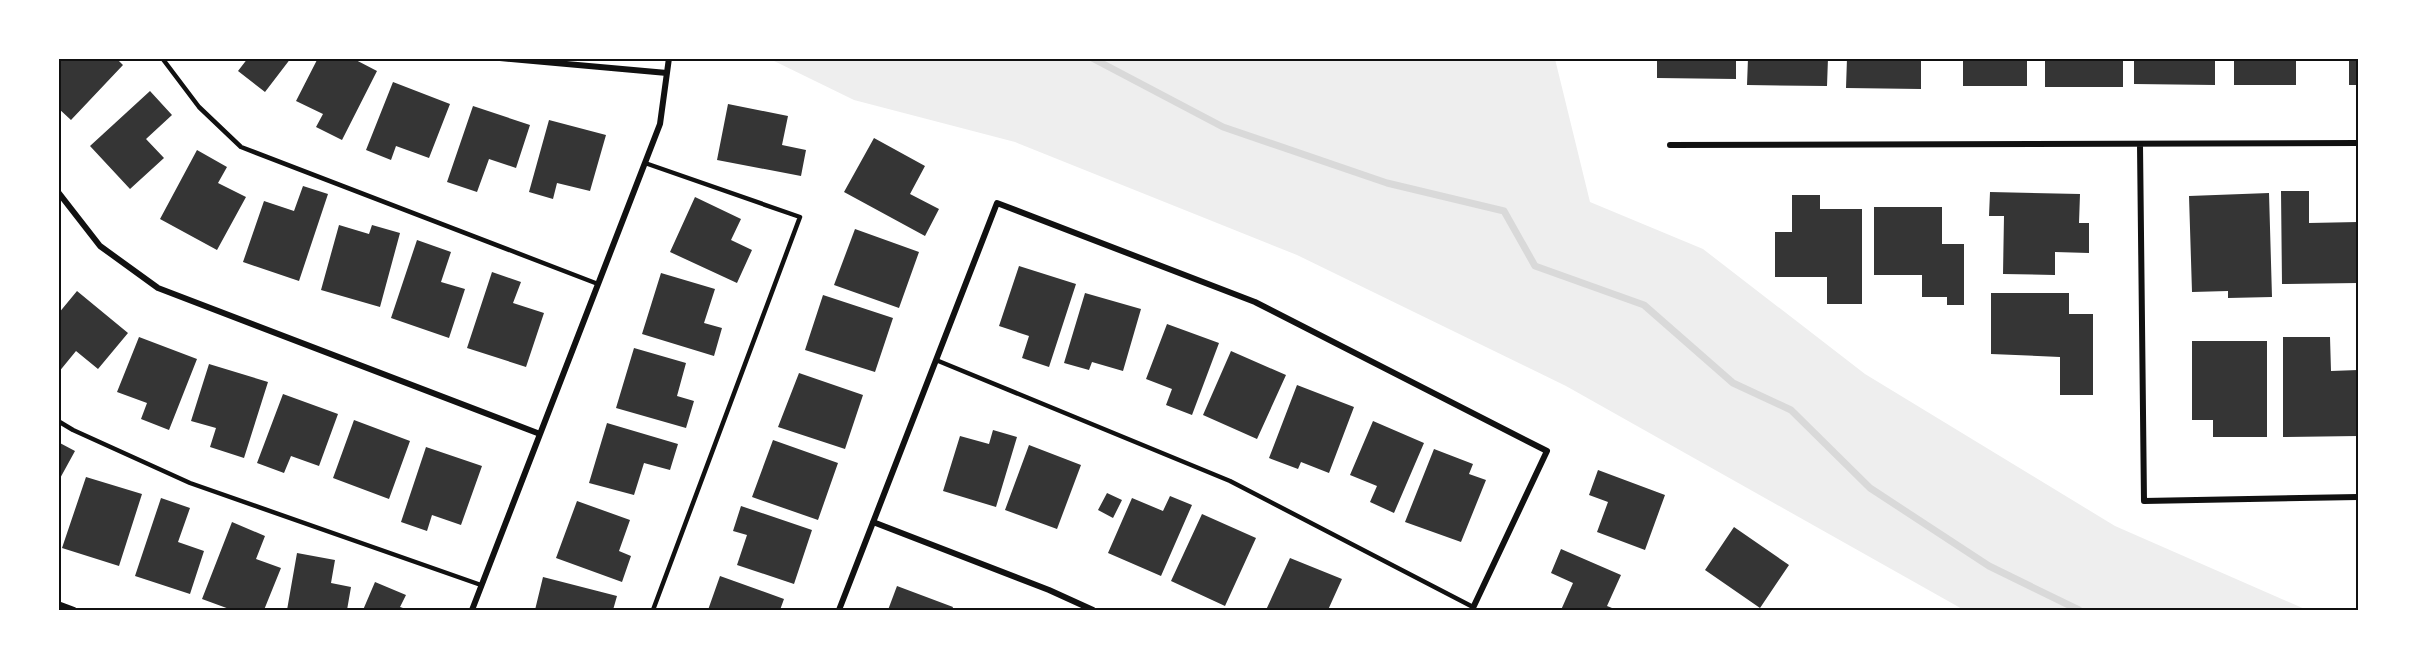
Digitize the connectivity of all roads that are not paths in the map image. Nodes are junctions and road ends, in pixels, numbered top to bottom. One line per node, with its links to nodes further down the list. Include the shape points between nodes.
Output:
1 (162, 58): 10 (lane, via 199,107 241,147)
2 (500, 58): 4 (street)
3 (669, 58): 4 (street)
4 (667, 73): 8 (street, via 660,124)
5 (2358, 143): 7 (street)
6 (1670, 145): 7 (street)
7 (2140, 145): 14 (street, via 2144,501)
8 (645, 163): 10 (street); 21 (lane, via 800,218)
9 (58, 192): 13 (street, via 100,246 158,288)
10 (598, 284): 13 (street)
11 (936, 360): 15 (street); 18 (lane, via 1230,481); 18 (street, via 997,203 1255,302 1547,451)
12 (58, 421): 16 (lane, via 190,483)
13 (540, 434): 16 (street)
14 (2358, 497)
15 (873, 522): 22 (street); 23 (street)
16 (481, 585): 20 (street)
17 (58, 604): 19 (street)
18 (1472, 609)
19 (74, 610)
20 (472, 610)
21 (653, 610)
22 (839, 610)
23 (1094, 610)

